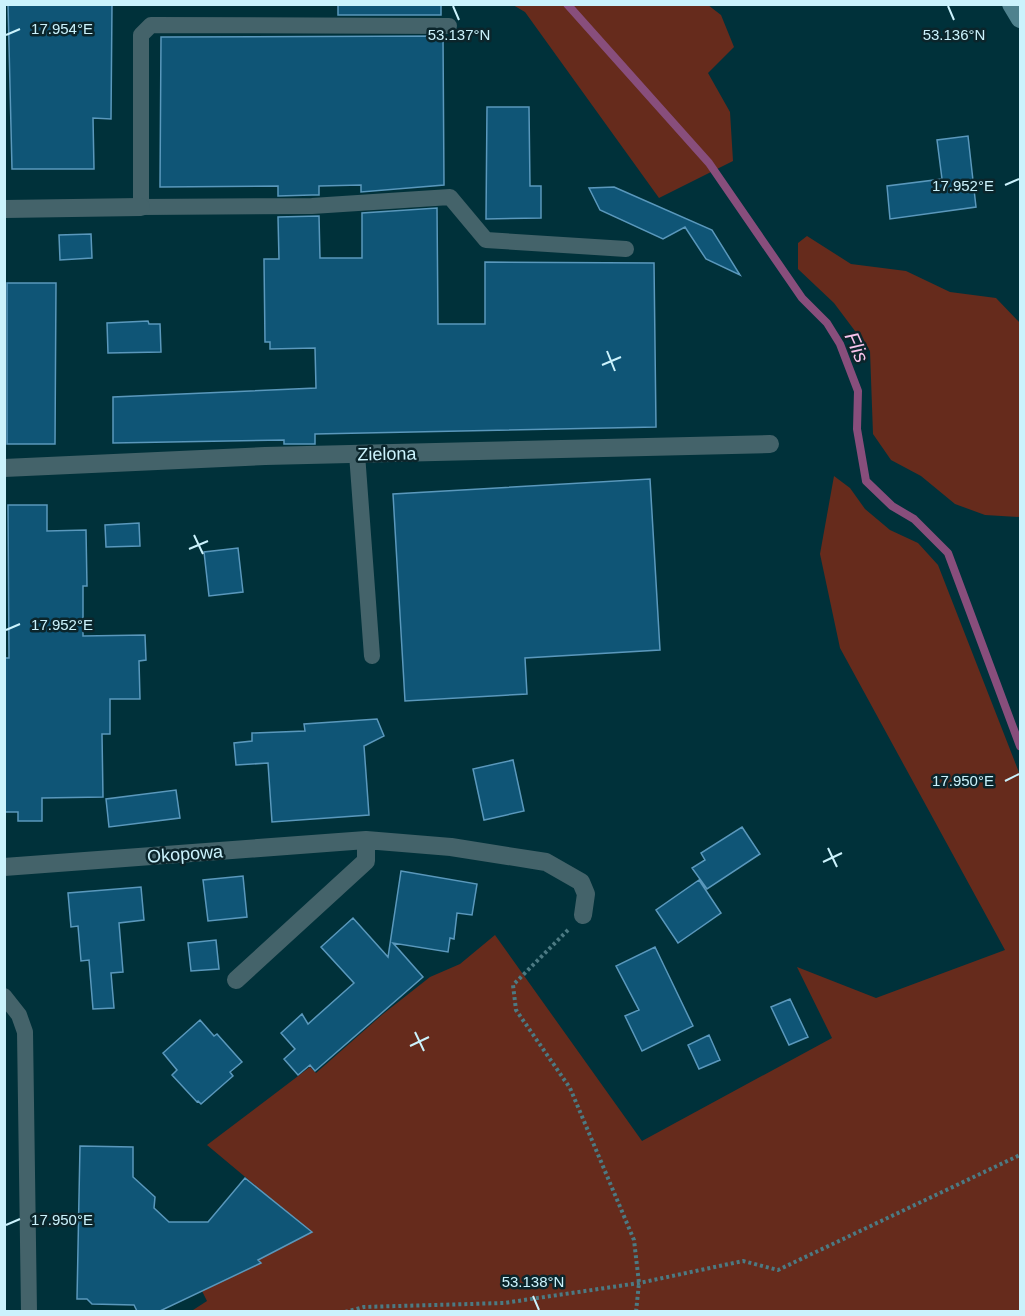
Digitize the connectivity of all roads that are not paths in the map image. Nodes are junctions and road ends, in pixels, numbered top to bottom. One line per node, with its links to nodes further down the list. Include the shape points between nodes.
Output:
1 (1011, 4): 2 (street)
2 (1020, 19)
3 (449, 26): 4 (lane, via 151,26 141,35)
4 (141, 207): 5 (street); 6 (lane, via 312,206 450,196 486,240)
5 (4, 209)
6 (626, 249)
7 (770, 444): 8 (street, Zielona)
8 (357, 454): 9 (street, Zielona); 10 (lane)
9 (4, 468)
10 (372, 656)
11 (366, 840): 12 (street, Okopowa); 13 (street, Okopowa, via 451,847 546,862 581,882 586,894); 14 (street, via 366,861)
12 (4, 867)
13 (583, 915)
14 (236, 980)
15 (4, 996): 16 (lane, via 19,1015 24,1032)
16 (29, 1311)

